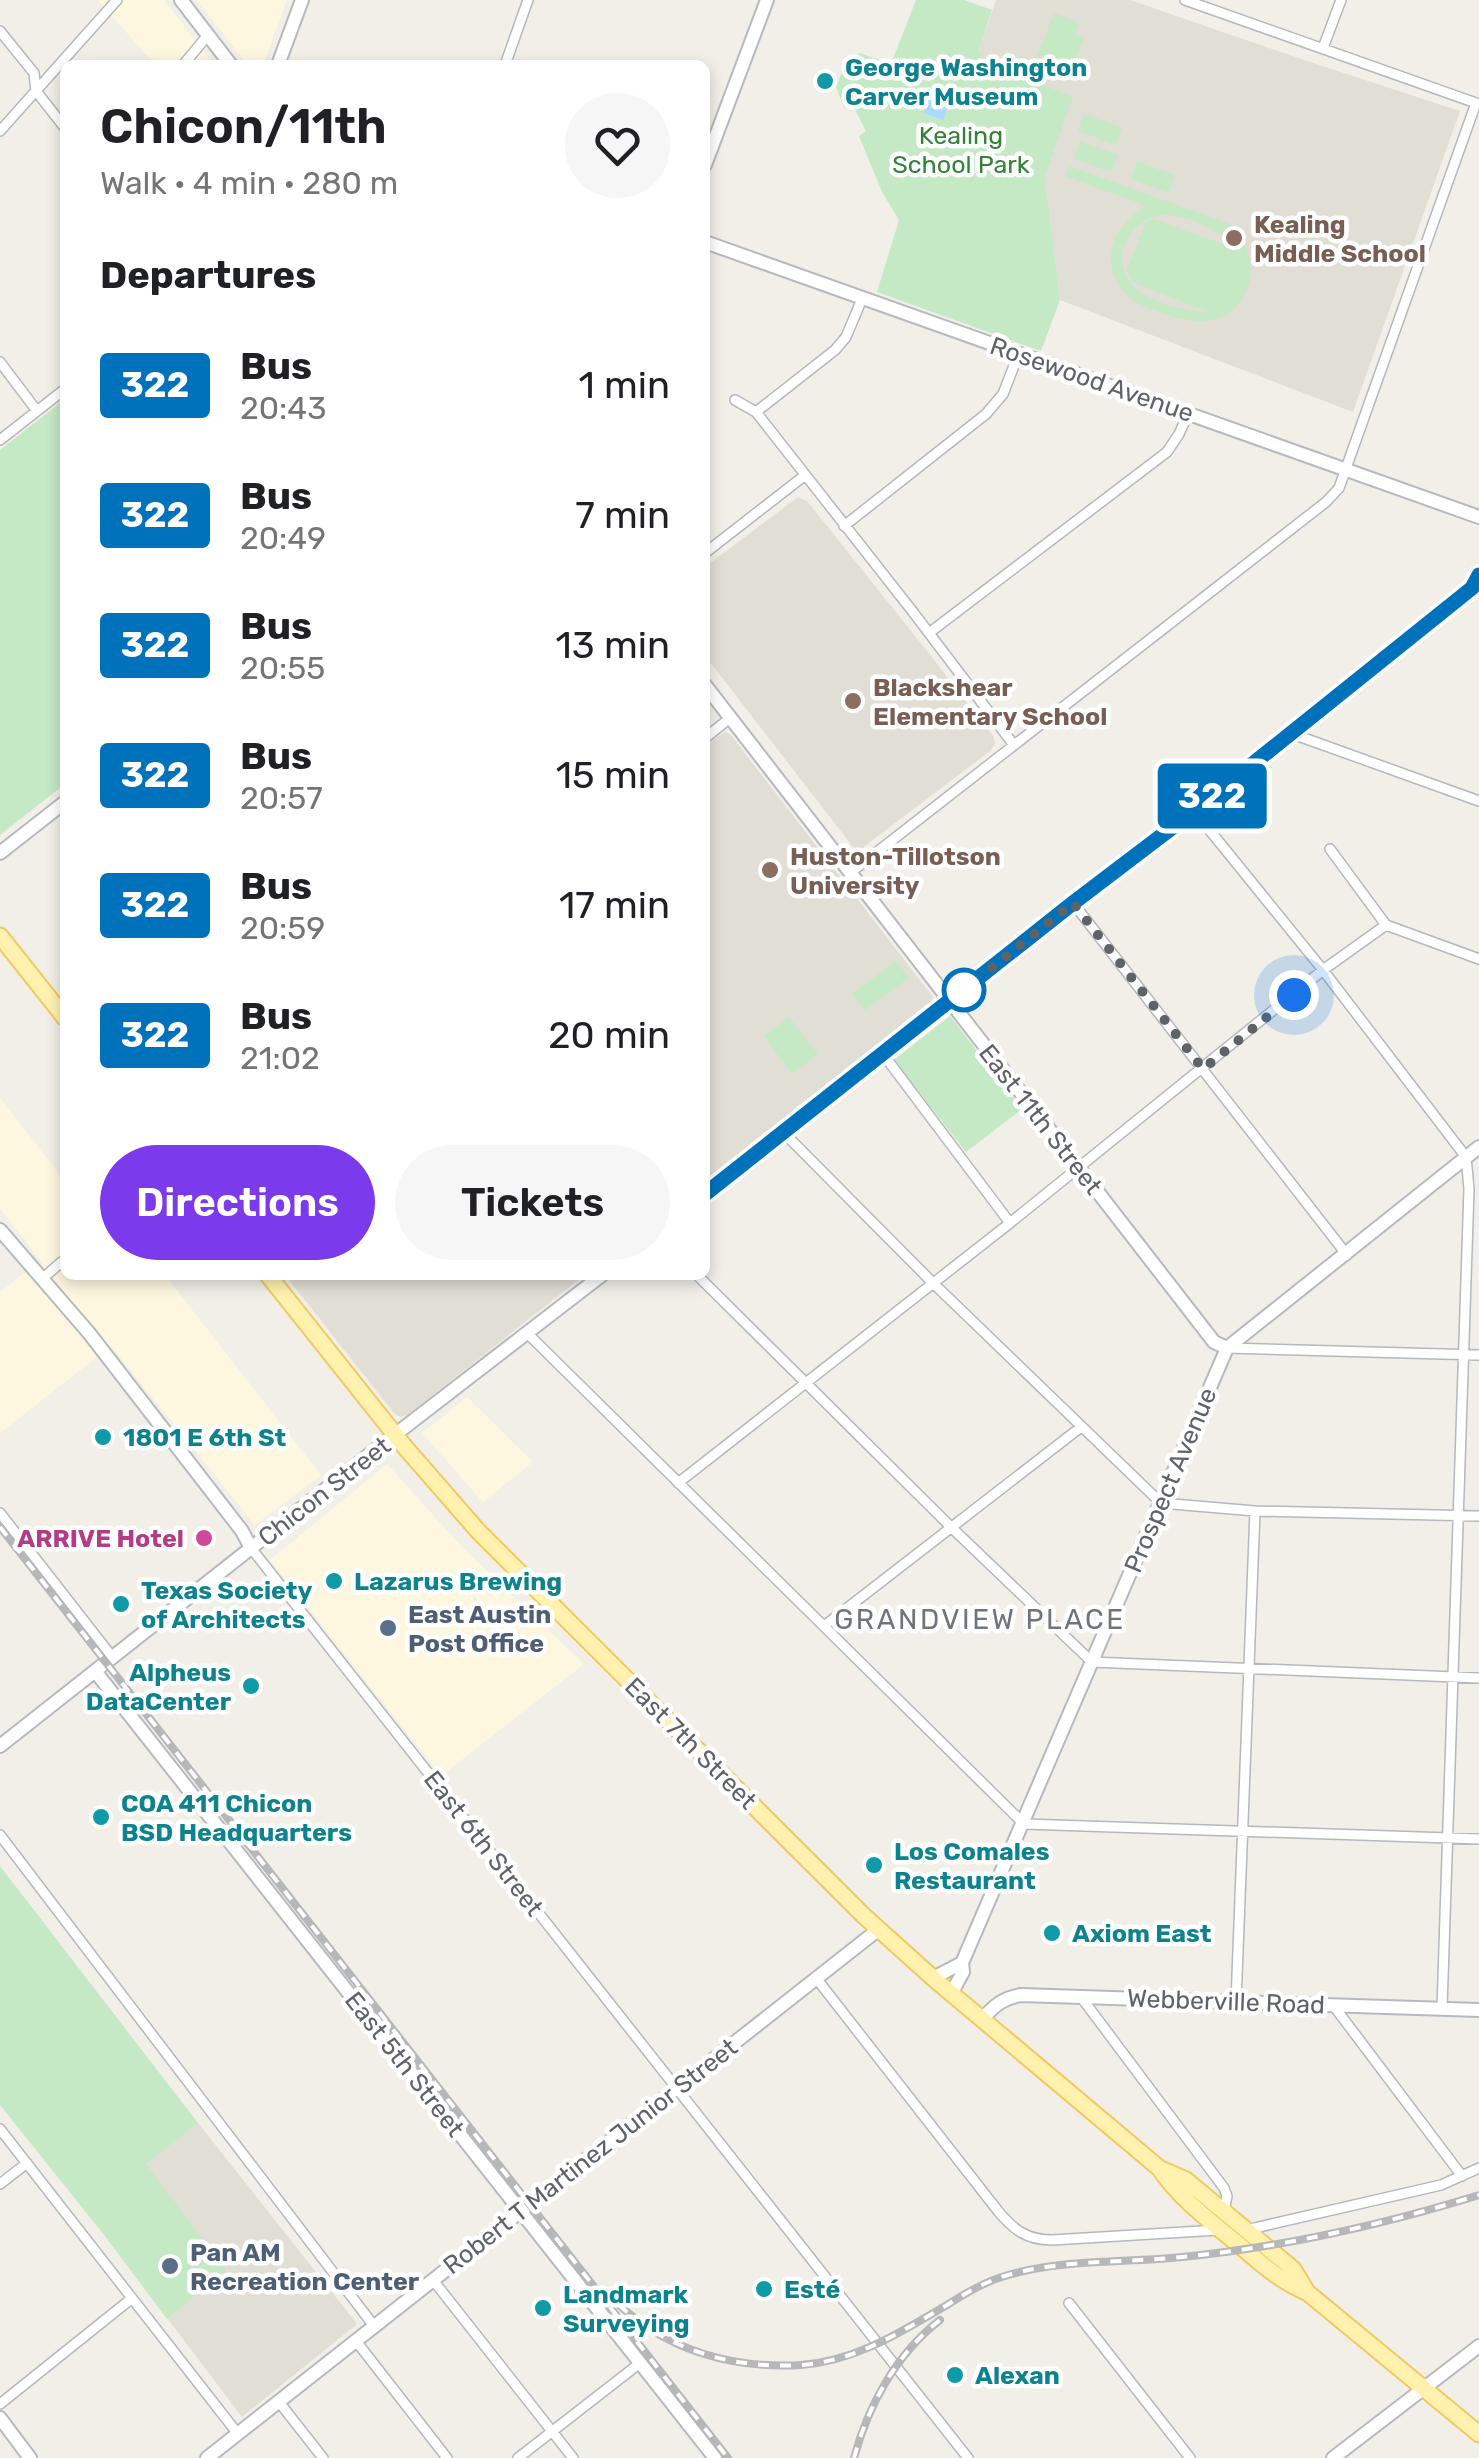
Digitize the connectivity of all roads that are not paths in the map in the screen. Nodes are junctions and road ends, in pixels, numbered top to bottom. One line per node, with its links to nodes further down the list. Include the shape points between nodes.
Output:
1 (117, 0): 11 (street)
2 (181, 0): 9 (street)
3 (302, 0): 14 (street)
4 (528, 0): 15 (street)
5 (767, 0): 21 (street)
6 (1185, 0): 10 (street)
7 (1342, 0): 10 (street)
8 (0, 31): 17 (street, via 34,73)
9 (208, 35): 12 (street); 13 (street)
10 (1323, 48): 18 (street)
11 (64, 60)
12 (187, 60)
13 (227, 60)
14 (280, 60)
15 (507, 60)
16 (60, 64): 17 (street)
17 (36, 91): 19 (street); 20 (street)
18 (1478, 103): 32 (street)
19 (60, 122)
20 (0, 131)
21 (710, 152)
22 (710, 244): 23 (street, Rosewood Avenue)
23 (862, 299): 24 (street, Rosewood Avenue); 29 (street, via 846,338)
24 (1019, 353): 30 (street, Rosewood Avenue); 35 (street, via 994,406)
25 (0, 362): 28 (street)
26 (60, 393): 28 (street)
27 (735, 400): 29 (street)
28 (38, 411): 31 (street)
29 (756, 412): 33 (street)
30 (1189, 412): 32 (street, Rosewood Avenue); 38 (street, via 1167,452)
31 (0, 440)
32 (1346, 469): 34 (street, Rosewood Avenue); 43 (street, via 1326,502)
33 (804, 476): 35 (street); 36 (street)
34 (1479, 517)
35 (844, 526): 38 (street)
36 (710, 549)
37 (1479, 575): 42 (street, via 1472,588)
38 (929, 633): 43 (street)
39 (710, 692): 40 (street, East 11th Street)
40 (730, 718): 41 (street); 49 (street, East 11th Street)
41 (710, 734)
42 (1290, 734): 44 (street); 46 (street)
43 (1014, 745): 49 (street)
44 (1479, 801)
45 (60, 806): 48 (street)
46 (1194, 811): 50 (street); 54 (street)
47 (1330, 849): 51 (street)
48 (0, 853)
49 (850, 873): 55 (street, East 11th Street)
50 (1073, 903): 55 (street); 58 (street)
51 (1386, 925): 53 (street); 54 (street)
52 (0, 936): 56 (main road)
53 (1479, 959)
54 (1324, 970): 58 (street); 61 (street)
55 (949, 1001): 57 (street); 62 (street, East 11th Street)
56 (60, 1012)
57 (883, 1054): 59 (street); 65 (street)
58 (1203, 1069): 62 (street); 67 (street)
59 (784, 1133): 63 (street); 73 (street)
60 (1479, 1148): 61 (street, Prospect Avenue)
61 (1466, 1157): 64 (street); 67 (street, Prospect Avenue)
62 (1078, 1167): 65 (street); 75 (street, East 11th Street, via 1214,1342)
63 (710, 1190)
64 (1474, 1190): 76 (street)
65 (1010, 1223): 73 (street)
66 (0, 1230): 69 (street, East 6th Street)
67 (1347, 1255): 75 (street, Prospect Avenue)
68 (60, 1264): 69 (street)
69 (44, 1278): 88 (street, East 6th Street)
70 (272, 1280): 80 (main road, East 7th Street)
71 (596, 1280): 74 (street, Chicon Street)
72 (702, 1280): 78 (street)
73 (932, 1282): 78 (street); 79 (street)
74 (527, 1333): 80 (street, Chicon Street); 81 (street)
75 (1227, 1348): 76 (street); 82 (street, Prospect Avenue)
76 (1464, 1355): 77 (street); 85 (street)
77 (1479, 1355)
78 (804, 1382): 81 (street); 87 (street)
79 (1081, 1427): 82 (street); 87 (street)
80 (395, 1434): 88 (street, Chicon Street); 102 (main road, East 7th Street, via 478,1530)
81 (678, 1483): 89 (street)
82 (1161, 1502): 83 (street); 91 (street, Prospect Avenue)
83 (1255, 1511): 85 (street); 92 (street)
84 (0, 1513): 90 (street)
85 (1460, 1516): 86 (street); 94 (street)
86 (1479, 1516)
87 (952, 1528): 89 (street); 91 (street)
88 (252, 1548): 90 (street, Chicon Street); 113 (street, East 6th Street)
89 (824, 1626): 97 (street)
90 (112, 1658): 93 (street, Chicon Street)
91 (1092, 1662): 92 (street); 97 (street, Prospect Avenue)
92 (1249, 1669): 94 (street); 98 (street)
93 (95, 1671): 96 (street, Chicon Street); 120 (street, East 5th Street)
94 (1452, 1678): 95 (street); 100 (street)
95 (1479, 1678)
96 (0, 1746)
97 (1024, 1824): 98 (street); 103 (street, Prospect Avenue)
98 (1242, 1831): 100 (street); 108 (street)
99 (0, 1835): 128 (street)
100 (1449, 1838): 101 (street); 110 (street)
101 (1479, 1839)
102 (879, 1929): 104 (street, Robert T Martinez Junior Street); 105 (main road, East 7th Street)
103 (962, 1964): 105 (street); 106 (street, Prospect Avenue)
104 (816, 1978): 113 (street, Robert T Martinez Junior Street); 122 (street, via 1011,2227 1025,2236)
105 (933, 1978): 106 (main road, East 7th Street)
106 (951, 1994): 112 (main road, East 7th Street)
107 (1081, 1997): 108 (street, Webberville Road); 112 (street, Webberville Road, via 1008,1997); 121 (street, via 1224,2188)
108 (1236, 2002): 109 (street, Webberville Road)
109 (1333, 2004): 110 (street, Webberville Road); 118 (street)
110 (1442, 2008): 111 (street, Webberville Road)
111 (1479, 2010)
112 (982, 2019): 116 (main road, East 7th Street)
113 (678, 2089): 120 (street, Robert T Martinez Junior Street); 147 (street, East 6th Street)
114 (0, 2129): 115 (street)
115 (27, 2163): 119 (street); 126 (street)
116 (1159, 2168): 121 (main road, East 7th Street, via 1186,2180); 122 (main road, East 7th Street)
117 (1479, 2168): 118 (street)
118 (1462, 2176): 123 (street)
119 (0, 2184)
120 (521, 2211): 124 (street, Robert T Martinez Junior Street); 131 (street, East 5th Street)
121 (1224, 2212): 123 (main road, East 7th Street)
122 (1220, 2230): 125 (main road, East 7th Street, via 1282,2282)
123 (1246, 2230): 125 (main road, East 7th Street, via 1293,2269)
124 (432, 2280): 128 (street, Robert T Martinez Junior Street); 136 (street)
125 (1308, 2293): 132 (main road, East 7th Street)
126 (131, 2300): 134 (street); 137 (street)
127 (1069, 2303): 148 (street)
128 (374, 2326): 129 (street, Robert T Martinez Junior Street)
129 (356, 2341): 133 (street, Robert T Martinez Junior Street); 143 (street)
130 (1479, 2346): 132 (street)
131 (640, 2363): 136 (street); 146 (street, East 5th Street)
132 (1424, 2389): 138 (main road, East 7th Street); 139 (street)
133 (278, 2402): 137 (street, Robert T Martinez Junior Street); 142 (street)
134 (0, 2404)
135 (0, 2418): 140 (street)
136 (552, 2432): 144 (street); 145 (street)
137 (238, 2434): 141 (street, Robert T Martinez Junior Street)
138 (1479, 2434)
139 (1349, 2453): 149 (street)
140 (30, 2458)
141 (207, 2458)
142 (323, 2458)
143 (446, 2458)
144 (518, 2458)
145 (572, 2458)
146 (714, 2458)
147 (968, 2458)
148 (1190, 2458)
149 (1333, 2458)

